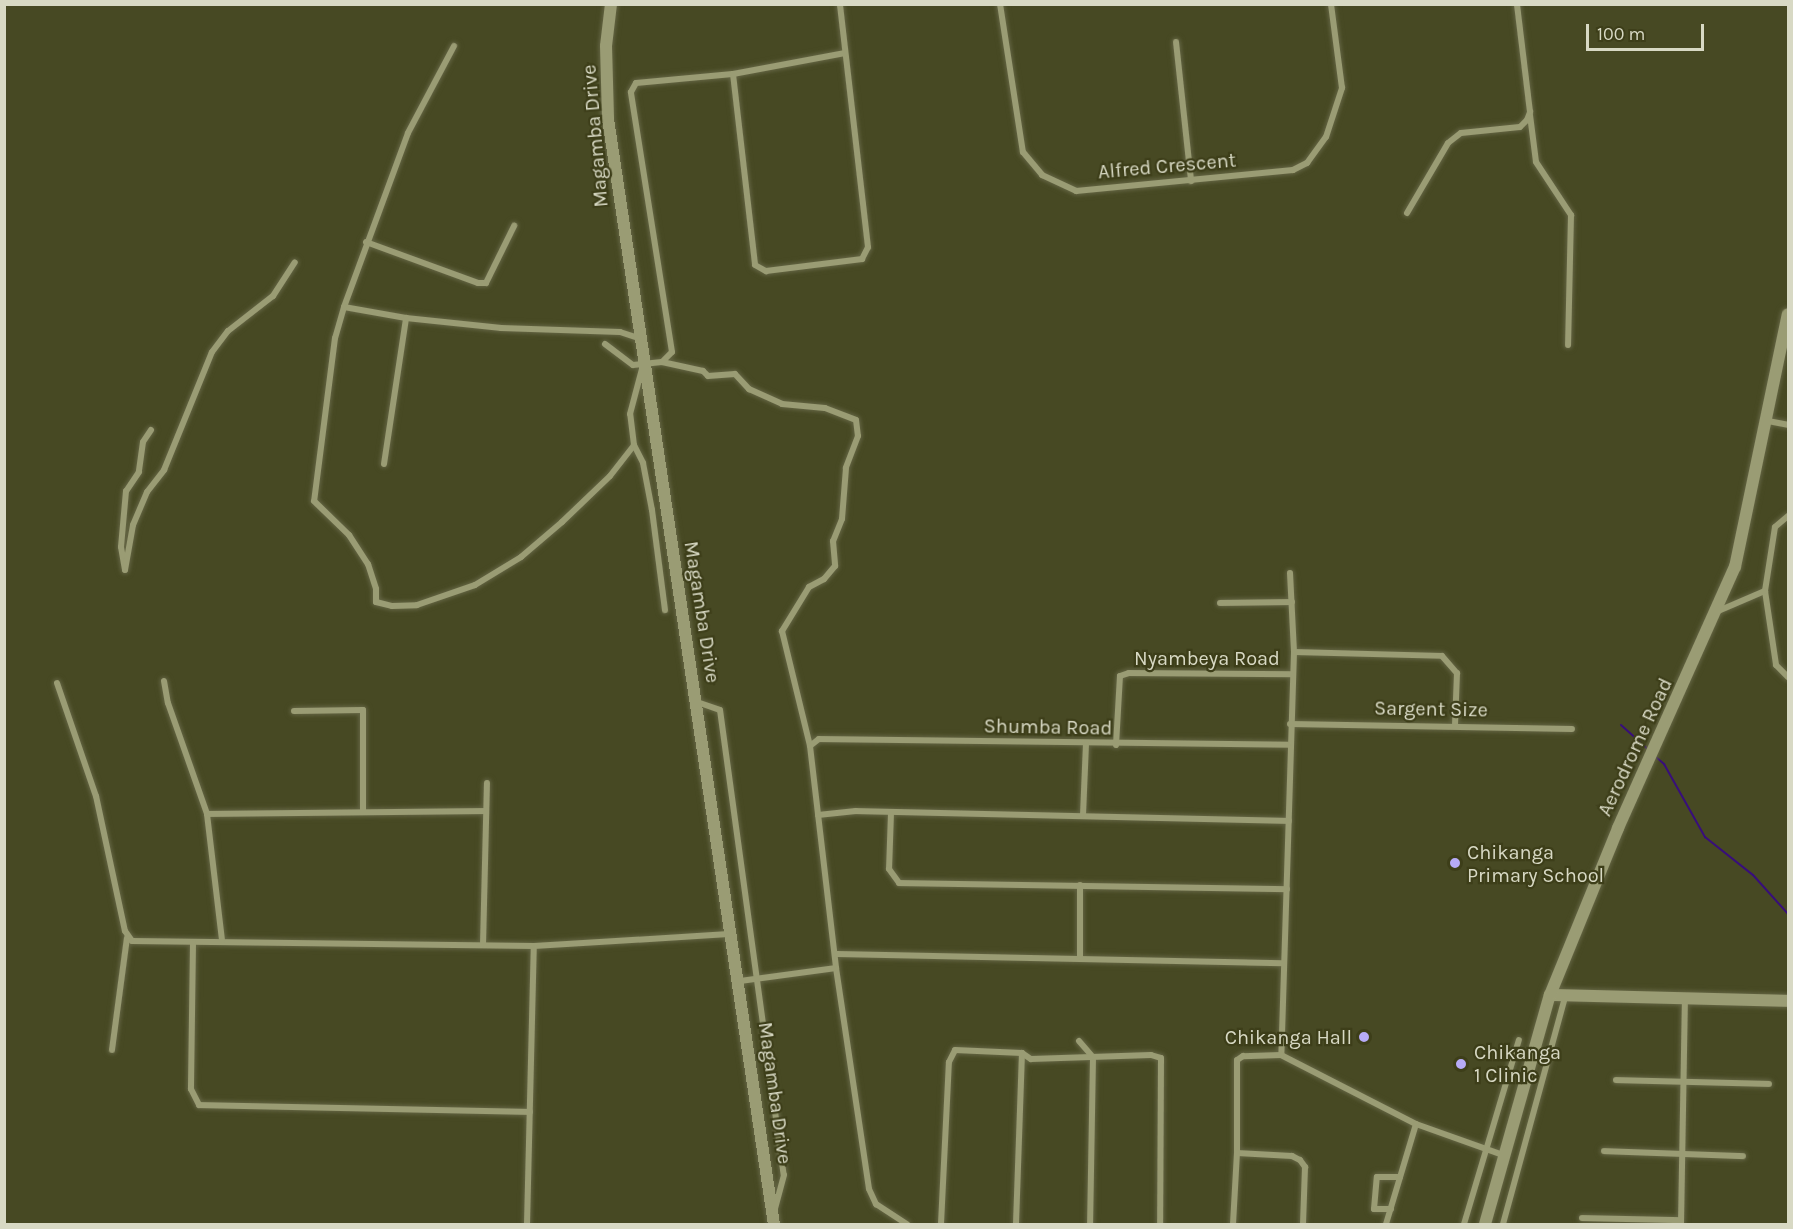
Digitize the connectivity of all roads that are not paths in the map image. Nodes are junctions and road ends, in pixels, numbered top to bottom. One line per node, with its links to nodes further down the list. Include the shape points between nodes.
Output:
1 (611, 4): 19 (street, Magamba Drive, via 606,46 608,119)
2 (840, 4): 8 (street)
3 (1000, 4): 11 (street, Alfred Crescent, via 1023,152 1042,175 1076,191)
4 (1331, 4): 11 (street, Alfred Crescent, via 1342,88 1326,137 1307,164 1293,170)
5 (1517, 4): 10 (street)
6 (1176, 42): 11 (street)
7 (454, 46): 14 (street, via 408,133)
8 (845, 53): 9 (street); 9 (street, via 868,247 866,255 857,262 766,271 755,265)
9 (733, 74): 22 (street, via 636,83 631,92 672,351)
10 (1530, 112): 12 (street, via 1520,127 1461,133 1448,143); 21 (street, via 1536,162 1571,215)
11 (1191, 181)
12 (1407, 213)
13 (514, 226): 14 (street, via 486,283)
14 (366, 242): 16 (street)
15 (295, 262): 26 (street, via 273,296 228,331 212,352 164,470 147,492 133,525 125,570 121,547 126,491 140,472 143,442)
16 (344, 307): 18 (street); 27 (street, via 335,338 314,501 349,535 368,564 376,602 417,605 475,585 512,563 610,476)
17 (1788, 314): 24 (street, Aerodrome Road)
18 (406, 318): 19 (street, via 501,328 620,332); 28 (street)
19 (638, 338): 23 (street, Magamba Drive)
20 (605, 344): 23 (street, via 623,361)
21 (1568, 345)
22 (662, 362): 23 (street); 49 (street, via 703,371 708,376 735,374 749,389 782,404 825,408 856,420 858,436 846,468 842,519 833,541 835,566 824,579 809,587 782,625 784,647)
23 (643, 365): 27 (street, via 630,414); 41 (street, Magamba Drive)
24 (1768, 421): 25 (street); 35 (street, Aerodrome Road, via 1743,540)
25 (1788, 425)
26 (151, 430)
27 (634, 445): 34 (street, via 643,464 652,510)
28 (384, 464)
29 (1788, 516): 31 (street, via 1775,527)
30 (1290, 573): 32 (street)
31 (1765, 591): 35 (street); 38 (street, via 1776,665)
32 (1292, 602): 33 (street); 36 (street)
33 (1220, 603)
34 (665, 610)
35 (1718, 611): 72 (street, Aerodrome Road)
36 (1294, 652): 37 (street); 44 (street, via 1442,656 1457,673)
37 (1291, 674): 43 (street); 47 (street, Nyambeya Road, via 1120,676)
38 (1788, 677)
39 (164, 681): 54 (street)
40 (57, 683): 61 (street, via 96,795)
41 (696, 702): 60 (street, Magamba Drive); 71 (street, via 720,710)
42 (294, 711): 52 (street, via 363,710)
43 (1290, 724): 44 (street, Sargent Size); 48 (street)
44 (1455, 725): 45 (street, Sargent Size)
45 (1572, 729)
46 (1086, 743): 47 (street, Shumba Road); 49 (street, Shumba Road, via 819,740); 55 (street)
47 (1116, 745): 48 (street, Shumba Road)
48 (1288, 745): 57 (street)
49 (810, 746): 56 (street)
50 (487, 783): 51 (street)
51 (486, 811): 52 (street); 64 (street)
52 (363, 812): 54 (street)
53 (891, 813): 55 (street); 56 (street); 58 (street, via 889,869 899,883)
54 (207, 814): 62 (street)
55 (1083, 814): 57 (street)
56 (818, 815): 66 (street)
57 (1289, 821): 59 (street)
58 (1080, 885): 59 (street); 67 (street)
59 (1287, 890): 68 (street)
60 (733, 933): 65 (street); 70 (street, Magamba Drive)
61 (128, 938): 63 (street); 78 (street)
62 (222, 940): 63 (street); 64 (street)
63 (193, 943): 85 (street, via 190,1089 199,1105)
64 (483, 945): 65 (street)
65 (534, 946): 85 (street)
66 (837, 954): 67 (street); 69 (street)
67 (1080, 957): 68 (street)
68 (1283, 963): 80 (street)
69 (836, 968): 71 (street); 99 (street, via 869,1190 876,1204)
70 (740, 981): 71 (street); 96 (street, Magamba Drive)
71 (759, 982): 96 (street, via 784,1175)
72 (1550, 995): 73 (street); 91 (street, Aerodrome Road)
73 (1565, 997): 74 (street); 109 (street)
74 (1684, 1000): 75 (street); 83 (street)
75 (1788, 1000)
76 (1519, 1040): 87 (street)
77 (1079, 1041): 81 (street)
78 (112, 1050)
79 (1022, 1053): 81 (street, via 1031,1059); 100 (street, via 955,1050 950,1055); 101 (street)
80 (1281, 1055): 86 (street); 90 (street, via 1244,1056 1237,1060)
81 (1093, 1057): 102 (street); 103 (street, via 1152,1055 1162,1061)
82 (1616, 1080): 83 (street)
83 (1682, 1083): 84 (street); 89 (street)
84 (1768, 1084)
85 (530, 1112): 98 (street)
86 (1416, 1124): 87 (street); 93 (street)
87 (1485, 1151): 91 (street); 107 (street)
88 (1604, 1151): 89 (street)
89 (1683, 1152): 92 (street); 97 (street)
90 (1237, 1153): 104 (street); 105 (street, via 1292,1156 1300,1160 1305,1167)
91 (1503, 1155): 108 (street, Aerodrome Road)
92 (1743, 1156)
93 (1400, 1177): 94 (street); 94 (street, via 1377,1177 1374,1209)
94 (1391, 1209): 106 (street)
95 (1582, 1218): 97 (street)
96 (773, 1220)
97 (1681, 1222)
98 (527, 1224)
99 (907, 1224)
100 (941, 1224)
101 (1016, 1224)
102 (1090, 1224)
103 (1160, 1224)
104 (1233, 1224)
105 (1303, 1224)
106 (1386, 1224)
107 (1464, 1224)
108 (1485, 1224)
109 (1503, 1224)

